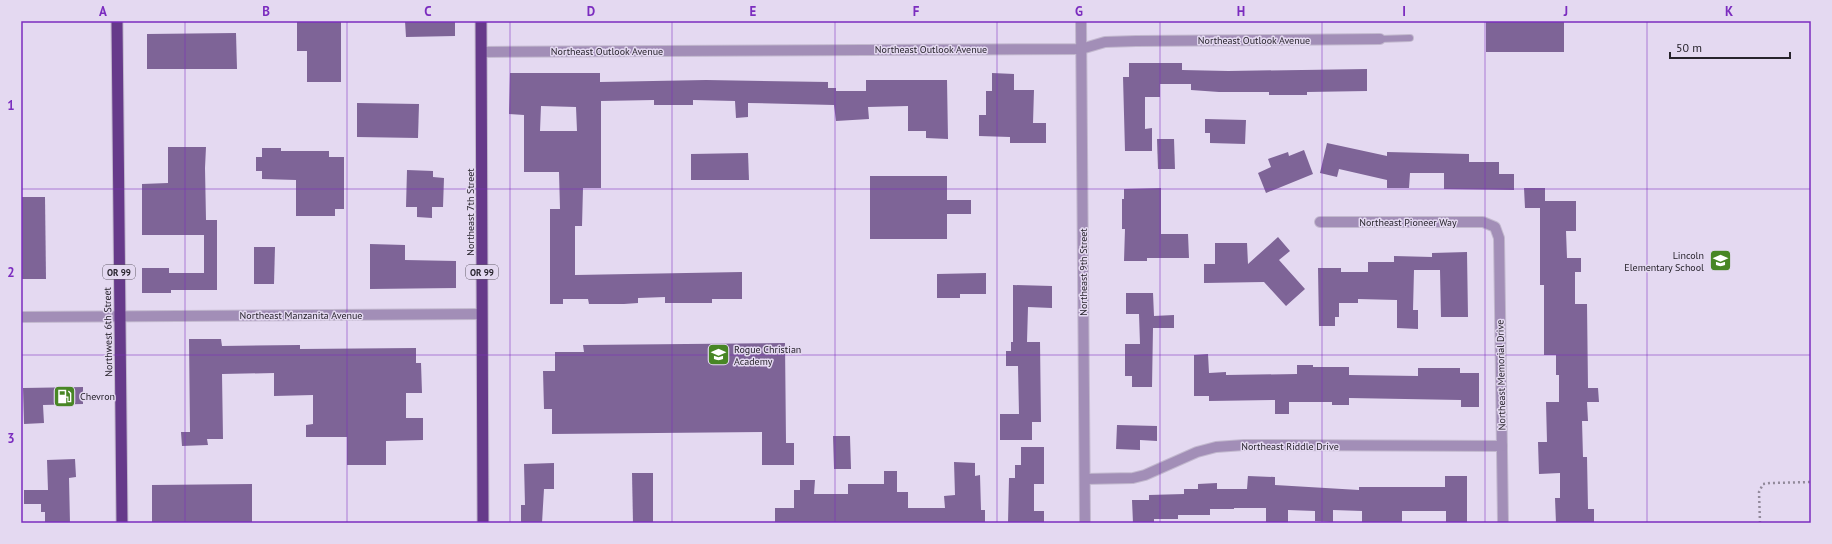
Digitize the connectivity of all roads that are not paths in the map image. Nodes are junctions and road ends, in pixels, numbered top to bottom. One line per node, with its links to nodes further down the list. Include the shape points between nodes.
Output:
1 (116, 21): 11 (highway, Northwest 6th Street / OR 99)
2 (481, 21): 7 (highway, Northeast 7th Street / OR 99)
3 (1081, 21): 6 (street, Northeast 9th Street)
4 (1410, 38): 5 (lane)
5 (1380, 39): 6 (street, Northeast Outlook Avenue, via 1105,42)
6 (1081, 49): 7 (street, Northeast Outlook Avenue); 14 (street, Northeast 9th Street)
7 (481, 52): 10 (highway, Northeast 7th Street / OR 99)
8 (1320, 222): 9 (street, Northeast Pioneer Way, via 1483,222)
9 (1495, 227): 13 (street, Northeast Memorial Drive, via 1499,238)
10 (482, 314): 11 (street, Northeast Manzanita Avenue); 16 (highway, Northeast 7th Street / OR 99)
11 (120, 316): 12 (street, Northeast Manzanita Avenue); 15 (highway, Northwest 6th Street / OR 99)
12 (21, 317)
13 (1502, 446): 14 (street, Northeast Riddle Drive, via 1216,447 1146,475 1133,478); 18 (street, Northeast Memorial Drive)
14 (1085, 479): 17 (street, Northeast 9th Street)
15 (122, 523)
16 (483, 523)
17 (1085, 523)
18 (1503, 523)

